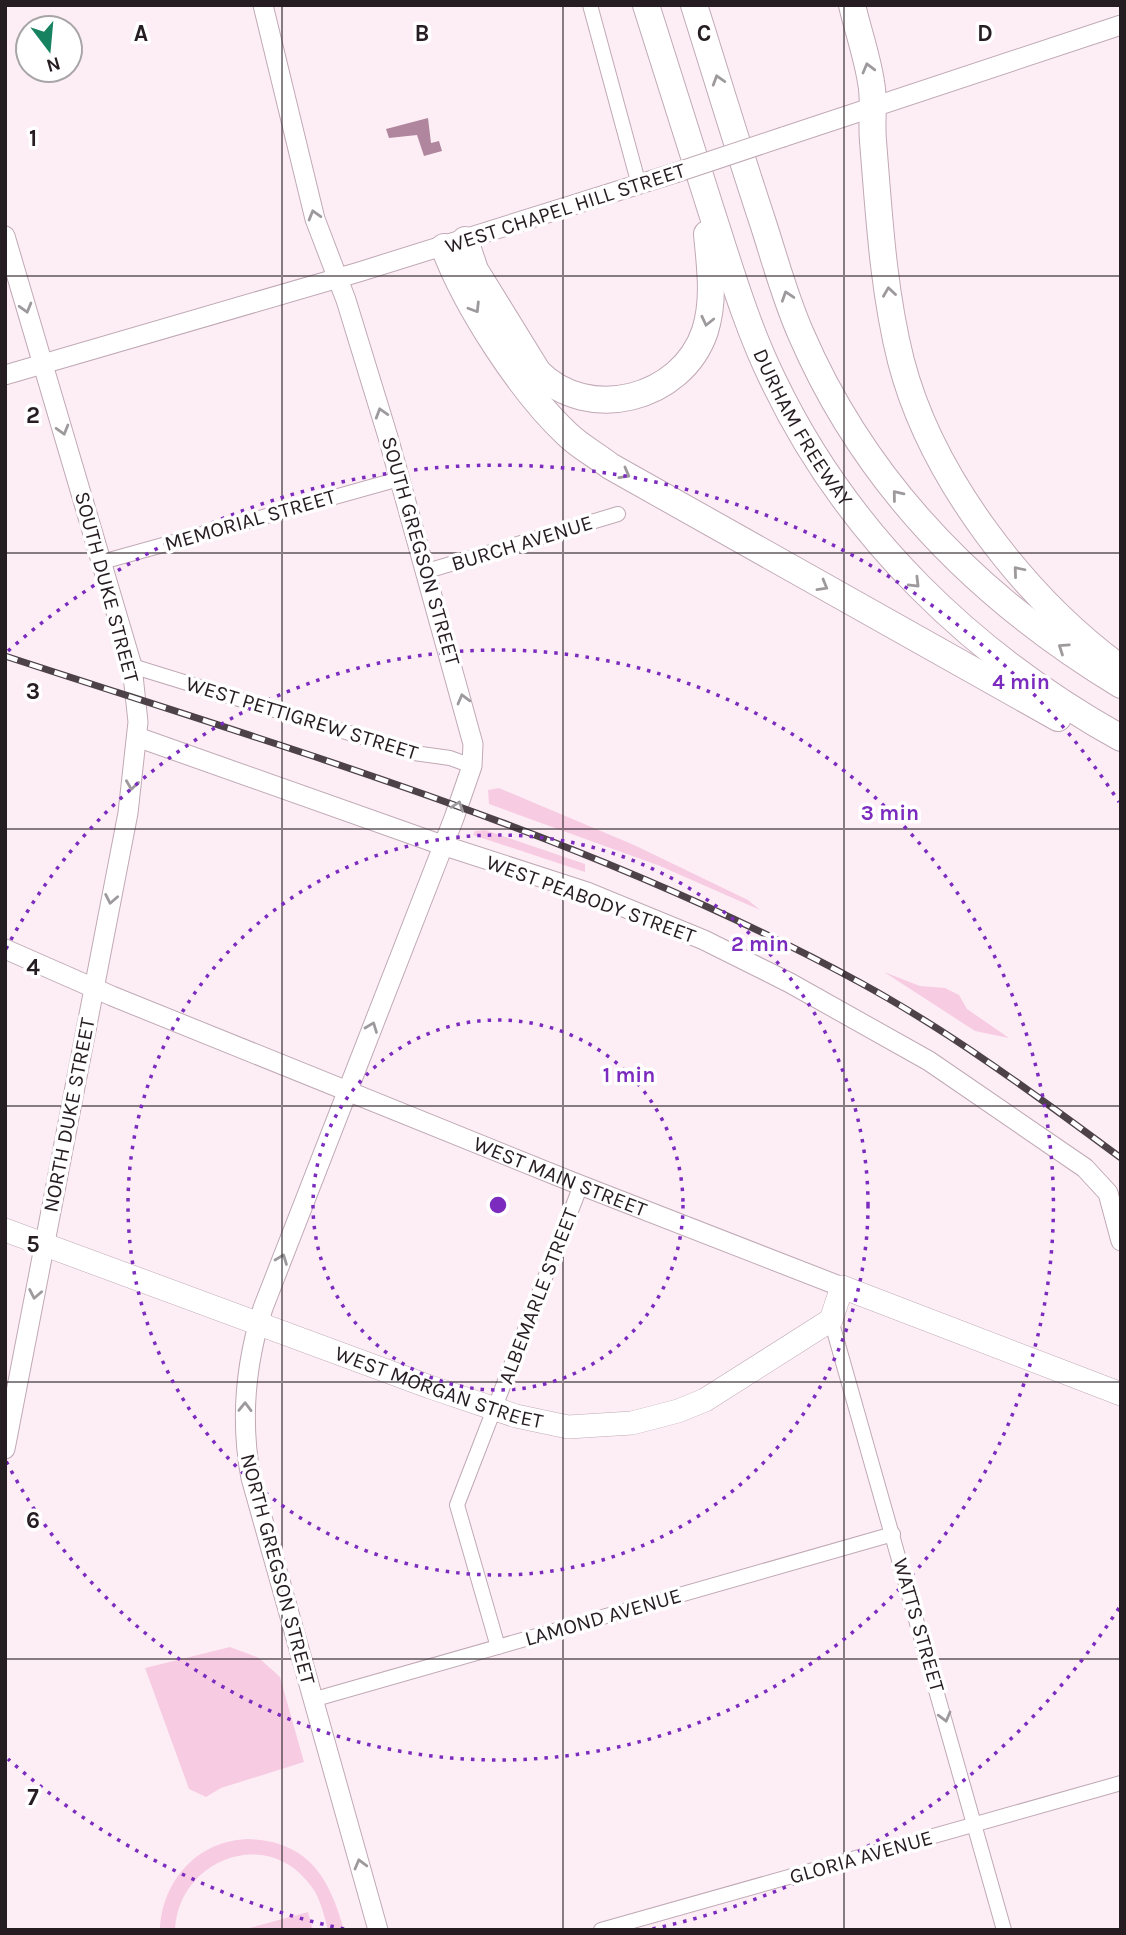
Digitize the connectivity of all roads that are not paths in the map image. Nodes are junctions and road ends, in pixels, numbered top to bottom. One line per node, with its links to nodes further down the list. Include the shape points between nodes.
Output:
1 (263, 5): 12 (main road, SOUTH GREGSON STREET, one-way to 1, via 315,219)
2 (590, 5): 8 (street)
3 (646, 5): 9 (highway, DURHAM FREEWAY)
4 (694, 5): 21 (highway, DURHAM FREEWAY, one-way to 4, via 1010,609 948,553 887,483 841,413 789,305)
5 (852, 5): 7 (highway, one-way to 5, via 872,83)
6 (1121, 25): 7 (main road, WEST CHAPEL HILL STREET)
7 (873, 107): 8 (main road, WEST CHAPEL HILL STREET, bridge); 20 (highway, one-way to 7, via 1077,632 1014,566 931,442 907,383 894,326 879,215)
8 (639, 185): 11 (main road, WEST CHAPEL HILL STREET)
9 (710, 205): 11 (highway, one-way to 11, via 711,282 705,331 687,362 670,378 634,397 580,399 551,385 526,357); 22 (highway, DURHAM FREEWAY, one-way to 22, via 743,309 772,378 798,429 844,500 902,570 960,627 1018,673)
10 (5, 236): 13 (main road, SOUTH DUKE STREET, one-way to 13)
11 (455, 243): 12 (main road, WEST CHAPEL HILL STREET); 22 (highway, one-way to 22, via 454,273 507,360 568,436 610,466 1039,708 1070,724)
12 (337, 279): 13 (main road, WEST CHAPEL HILL STREET); 15 (main road, SOUTH GREGSON STREET, one-way to 12)
13 (43, 365): 14 (main road, WEST CHAPEL HILL STREET); 17 (main road, SOUTH DUKE STREET, one-way to 17)
14 (5, 375)
15 (399, 479): 17 (street, MEMORIAL STREET); 18 (main road, SOUTH GREGSON STREET)
16 (618, 514): 18 (street, BURCH AVENUE)
17 (102, 562): 19 (main road, SOUTH DUKE STREET)
18 (428, 571): 24 (main road, SOUTH GREGSON STREET, one-way to 18, via 472,733)
19 (132, 666): 23 (main road, SOUTH DUKE STREET); 24 (street, WEST PETTIGREW STREET, via 414,753)
20 (1121, 668)
21 (1121, 685)
22 (1109, 732)
23 (137, 737): 25 (main road, WEST PEABODY STREET); 27 (main road, SOUTH DUKE STREET, one-way to 27, via 128,813)
24 (472, 766): 25 (main road, SOUTH GREGSON STREET, one-way to 24)
25 (442, 845): 28 (main road, SOUTH GREGSON STREET, one-way to 25); 31 (main road, WEST PEABODY STREET, via 587,892 683,931 889,1036 1085,1168 1108,1193)
26 (5, 949): 27 (main road, WEST MAIN STREET)
27 (93, 986): 28 (main road, WEST MAIN STREET); 32 (main road, NORTH DUKE STREET)
28 (348, 1090): 29 (main road, WEST MAIN STREET); 35 (main road, NORTH GREGSON STREET, one-way to 28)
29 (581, 1185): 33 (main road, WEST MAIN STREET); 37 (street, ALBEMARLE STREET)
30 (5, 1230): 32 (main road, WEST MORGAN STREET)
31 (1121, 1241)
32 (44, 1244): 35 (main road, WEST MORGAN STREET); 38 (main road, NORTH DUKE STREET, one-way to 38)
33 (842, 1287): 34 (main road); 36 (main road, WEST MAIN STREET)
34 (831, 1320): 37 (main road, WEST MORGAN STREET, via 728,1387 693,1406 650,1420 610,1427 568,1427); 39 (street, WATTS STREET)
35 (258, 1324): 37 (main road, WEST MORGAN STREET); 41 (main road, NORTH GREGSON STREET, one-way to 35, via 247,1457 246,1373)
36 (1121, 1394)
37 (494, 1409): 40 (street, ALBEMARLE STREET, via 457,1505)
38 (5, 1449)
39 (893, 1534): 40 (street, LAMOND AVENUE); 43 (street, WATTS STREET, one-way to 43)
40 (498, 1647): 41 (street, LAMOND AVENUE)
41 (312, 1700): 44 (main road, NORTH GREGSON STREET, one-way to 41)
42 (1121, 1783): 43 (street, GLORIA AVENUE)
43 (974, 1825): 45 (street, GLORIA AVENUE); 46 (street, WATTS STREET)
44 (378, 1930)
45 (601, 1930)
46 (1004, 1930)

